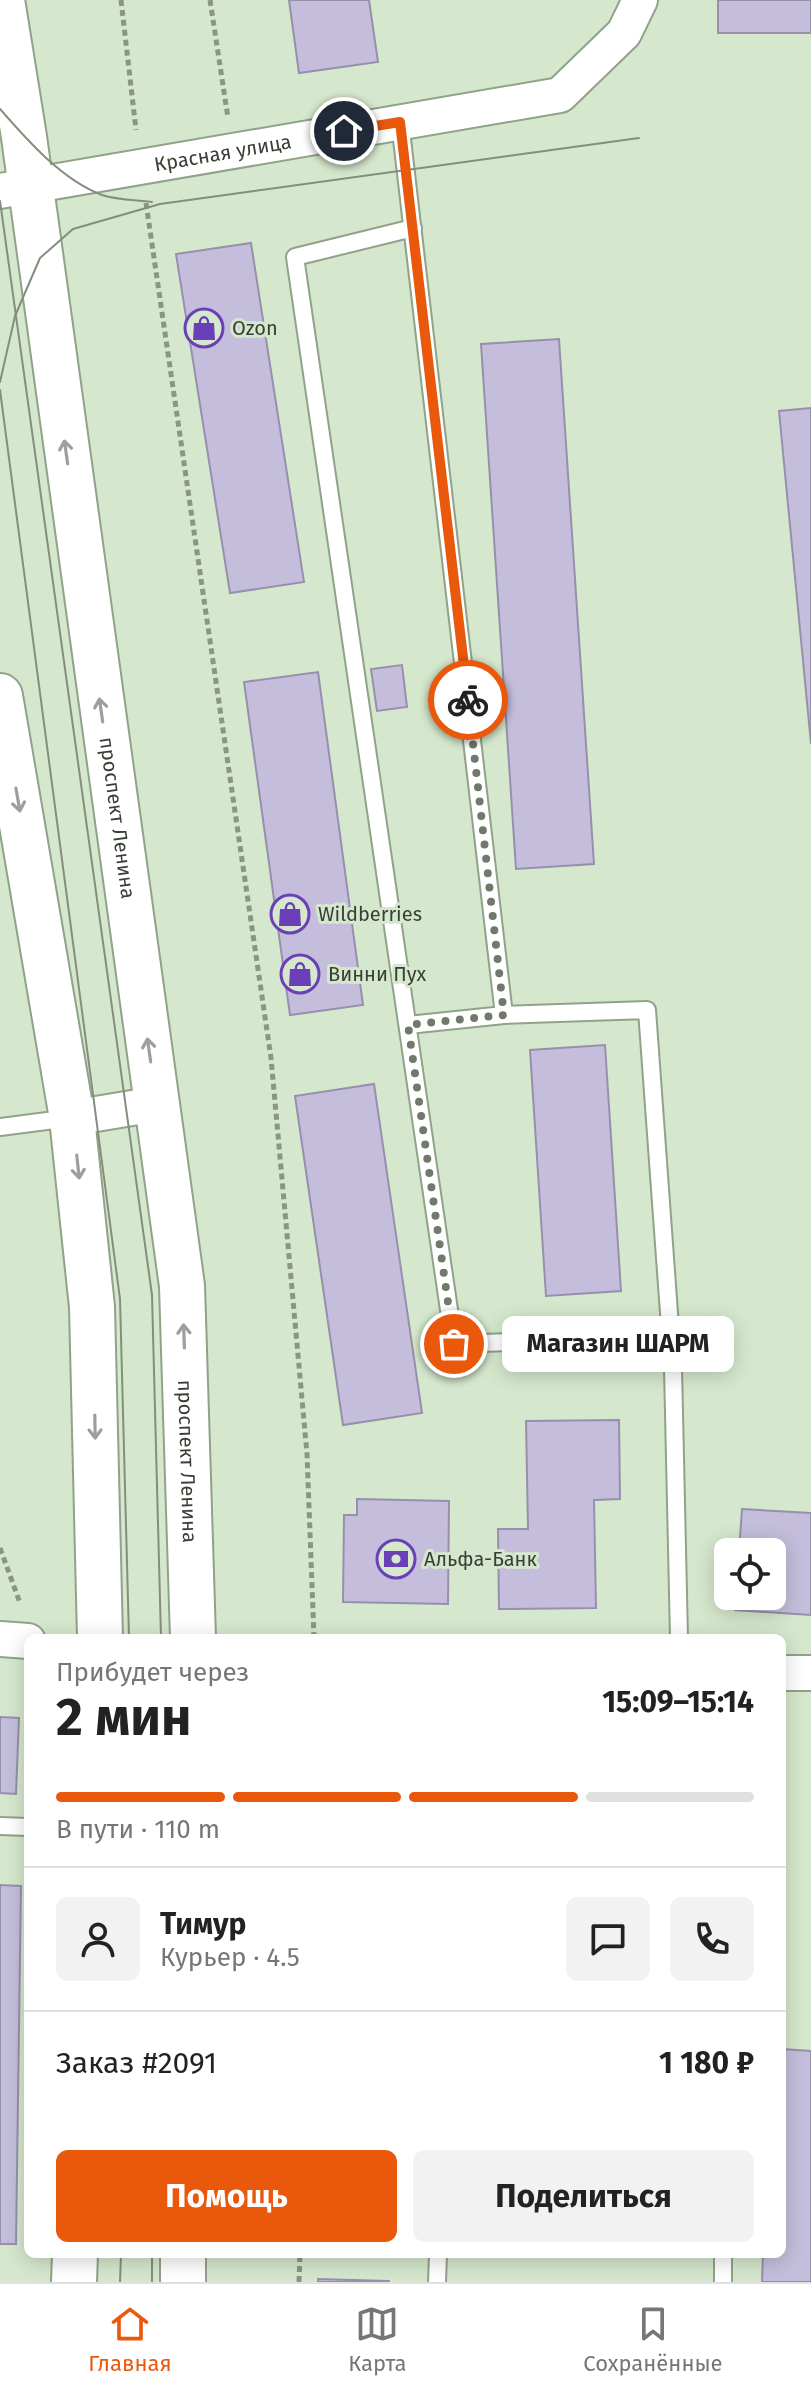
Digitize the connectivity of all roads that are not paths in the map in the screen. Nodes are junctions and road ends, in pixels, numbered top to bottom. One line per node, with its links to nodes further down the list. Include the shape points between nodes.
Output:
1 (2, 0): 4 (main road, проспект Ленина)
2 (640, 0): 3 (street, Красная улица, via 624,33 560,95)
3 (400, 122): 4 (street, Красная улица); 5 (lane)
4 (15, 188): 9 (main road, проспект Ленина, one-way to 4)
5 (413, 228): 7 (lane); 8 (lane, via 295,257)
6 (0, 696): 10 (main road, one-way to 10)
7 (504, 1015): 8 (lane); 12 (lane, via 647,1010)
8 (408, 1025): 12 (lane, via 454,1344)
9 (156, 1104): 10 (street); 15 (main road, проспект Ленина, one-way to 9, via 182,1286)
10 (72, 1118): 11 (lane); 14 (main road, one-way to 14, via 92,1307)
11 (0, 1127)
12 (671, 1336): 16 (lane)
13 (28, 1626): 17 (street)
14 (100, 1634)
15 (193, 1634)
16 (679, 1634)
17 (0, 1639)
18 (786, 1673): 19 (street)
19 (811, 1673)
20 (0, 1826): 21 (lane)
21 (24, 1827)
22 (75, 2258): 26 (main road)
23 (183, 2258): 27 (main road)
24 (438, 2258): 28 (lane)
25 (723, 2258): 29 (lane)
26 (74, 2282)
27 (183, 2282)
28 (437, 2282)
29 (723, 2282)

